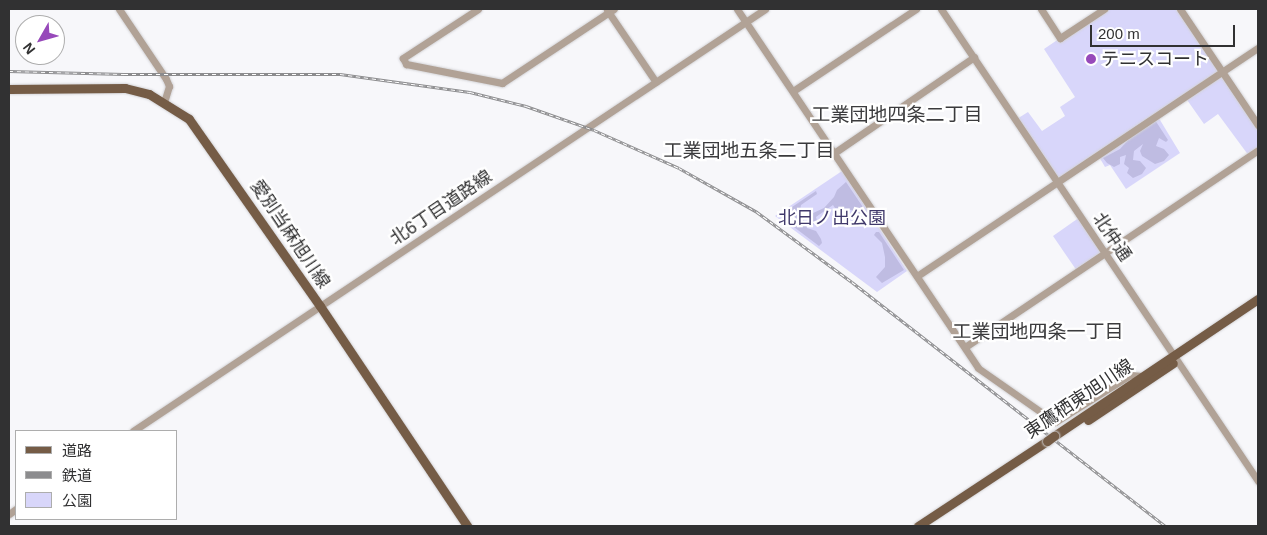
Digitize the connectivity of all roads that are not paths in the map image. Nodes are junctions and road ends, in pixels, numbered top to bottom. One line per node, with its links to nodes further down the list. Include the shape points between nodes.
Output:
1 (119, 9): 18 (street, via 166,79 169,86)
2 (478, 9): 10 (street, via 403,58 406,64 502,83)
3 (737, 9): 11 (street)
4 (765, 9): 11 (street, 北6丁目道路線)
5 (916, 9): 17 (street)
6 (941, 9): 13 (street, 北仲通)
7 (1041, 9): 8 (street, via 1060,38)
8 (1104, 9)
9 (1180, 9): 14 (street)
10 (609, 10): 15 (street)
11 (746, 22): 15 (street, 北6丁目道路線); 17 (street)
12 (1258, 48): 14 (street)
13 (974, 58): 21 (street); 22 (street, 北仲通)
14 (1222, 72): 19 (street); 22 (street)
15 (656, 82): 27 (street, 北6丁目道路線)
16 (9, 89): 18 (main road, 愛別当麻旭川線, via 125,88)
17 (792, 91): 21 (street)
18 (164, 102): 27 (main road, 愛別当麻旭川線, via 189,119 208,143)
19 (1258, 125)
20 (1258, 150): 23 (street)
21 (834, 153): 24 (street)
22 (1057, 182): 23 (street, 北仲通); 24 (street)
23 (1105, 252): 28 (street); 29 (street, 北仲通)
24 (917, 276): 28 (street)
25 (1258, 298): 29 (main road, 東鷹栖東旭川線)
26 (1258, 305): 29 (main road, 東鷹栖東旭川線)
27 (320, 306): 31 (street, 北6丁目道路線); 34 (main road, 愛別当麻旭川線)
28 (965, 347): 30 (street, via 978,368 1055,422 1130,375)
29 (1175, 358): 30 (main road, 東鷹栖東旭川線); 32 (main road, 東鷹栖東旭川線); 33 (street, 北仲通)
30 (1142, 376): 32 (main road, 東鷹栖東旭川線)
31 (134, 430)
32 (1053, 440): 35 (main road, 東鷹栖東旭川線); 36 (main road, 東鷹栖東旭川線)
33 (1258, 481)
34 (467, 526)
35 (918, 526)
36 (928, 526)

